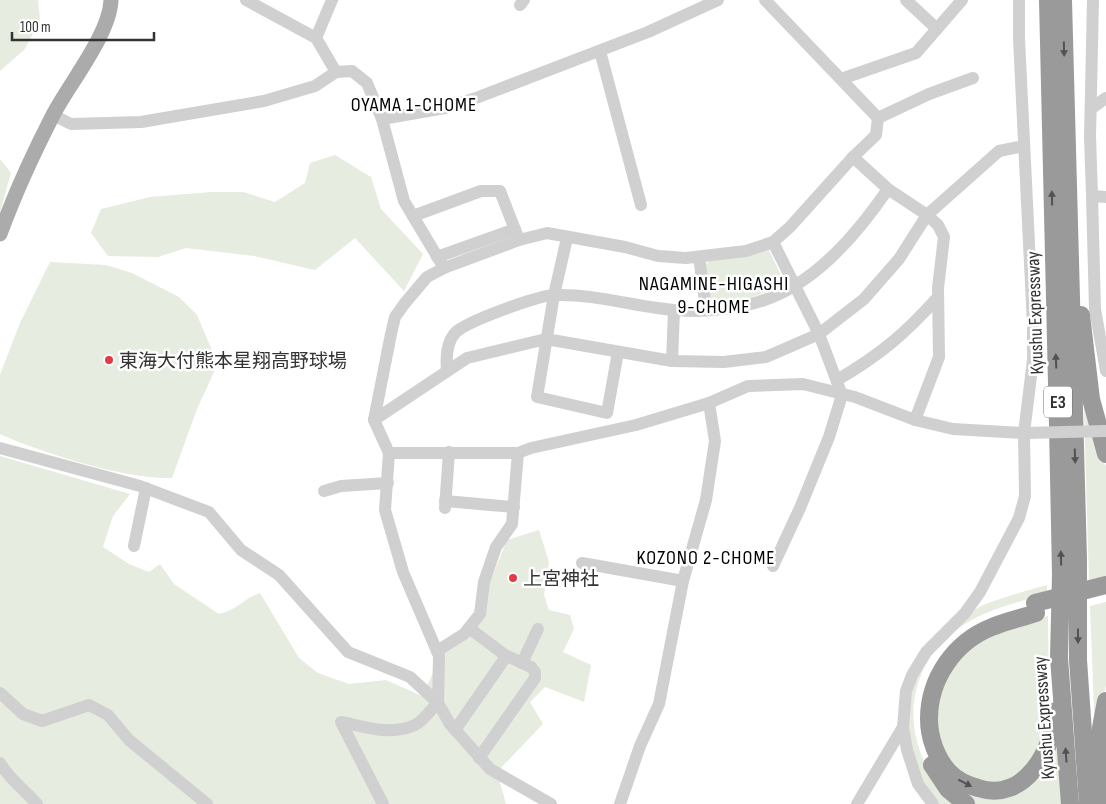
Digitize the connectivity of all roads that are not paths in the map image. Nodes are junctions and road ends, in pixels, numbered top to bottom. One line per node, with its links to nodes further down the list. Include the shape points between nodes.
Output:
1 (111, 0): 21 (main road, via 105,25)
2 (246, 0): 14 (street)
3 (332, 0): 14 (street)
4 (718, 0): 12 (street)
5 (765, 0): 18 (street)
6 (906, 0): 13 (street)
7 (962, 0): 13 (street)
8 (1019, 0): 24 (street)
9 (1048, 0): 77 (highway, Kyushu Expressway / E3, one-way to 9, via 1059,436)
10 (1063, 0): 25 (highway, Kyushu Expressway / E3, one-way to 25)
11 (1093, 0): 20 (street)
12 (697, 4): 15 (street)
13 (937, 29): 18 (street, via 916,53)
14 (316, 38): 16 (street)
15 (600, 51): 23 (street, via 445,108); 30 (street)
16 (336, 72): 21 (street, via 315,86 264,101 141,122 72,124); 23 (street, via 352,71 367,83)
17 (973, 78): 22 (street)
18 (841, 79): 22 (street)
19 (1106, 98): 20 (street)
20 (1092, 108): 28 (street)
21 (53, 114): 33 (main road, via 12,200)
22 (878, 118): 26 (street, via 876,135)
23 (382, 120): 32 (street, via 404,201)
24 (1024, 146): 31 (street, via 999,150); 56 (street, via 1033,334)
25 (1066, 152): 61 (highway, via 1091,399); 95 (highway, Kyushu Expressway / E3, one-way to 95, via 1078,660)
26 (853, 157): 27 (street); 36 (street)
27 (888, 189): 31 (street); 39 (street, via 838,252)
28 (1092, 196): 29 (street); 49 (street, via 1096,309)
29 (1106, 198)
30 (640, 205)
31 (927, 215): 41 (street, via 938,225 944,237); 44 (street, via 899,259 864,299)
32 (413, 216): 34 (street, via 481,192 500,191); 38 (street)
33 (0, 234)
34 (517, 234): 35 (street, via 547,233); 38 (street)
35 (567, 238): 37 (street, via 658,256); 40 (street)
36 (773, 242): 37 (street, via 746,251); 39 (street)
37 (699, 257): 42 (street)
38 (441, 263): 53 (street, via 395,317)
39 (794, 285): 42 (street, via 752,304); 44 (street)
40 (554, 294): 43 (street); 45 (street); 48 (street, via 473,322 456,332 446,358)
41 (938, 297): 50 (street, via 898,339); 54 (street, via 939,357)
42 (706, 309): 43 (street)
43 (674, 310): 47 (street)
44 (819, 334): 47 (street, via 766,357 724,362); 50 (street)
45 (546, 339): 46 (street); 46 (street, via 537,397 607,412); 48 (street, via 467,358)
46 (618, 352): 47 (street)
47 (672, 361)
48 (447, 371): 53 (street)
49 (1106, 371)
50 (837, 380): 51 (street)
51 (842, 394): 52 (street, via 803,384 748,386); 54 (street); 68 (street, via 829,437)
52 (709, 403): 59 (street, via 636,425); 69 (street, via 715,441 706,500)
53 (374, 420): 60 (street)
54 (915, 420): 56 (street, via 953,429)
55 (1106, 431): 56 (street, bridge)
56 (1024, 433): 82 (street, via 1025,496 1019,518 980,592 965,613 926,652 912,675 906,691)
57 (0, 448): 63 (street)
58 (449, 452): 59 (street); 60 (street); 65 (street, via 445,505)
59 (518, 452): 65 (street)
60 (389, 453): 62 (street)
61 (1106, 454)
62 (388, 483): 64 (street, via 340,486); 75 (street, via 385,510 400,563)
63 (146, 488): 66 (street); 81 (street, via 209,512 241,550 279,575 348,652 410,677)
64 (324, 491)
65 (514, 507): 73 (street, via 512,524 496,547 484,582 480,614)
66 (134, 546)
67 (582, 563): 69 (street)
68 (773, 566)
69 (683, 581): 90 (street, via 659,704)
70 (1106, 585): 72 (highway, bridge)
71 (1106, 595): 72 (highway)
72 (1035, 608): 77 (highway, one-way to 77, via 991,627 946,662 930,698 929,727 940,760 949,772 974,787 993,790 1013,786 1030,775 1049,745 1056,723); 93 (highway, via 1009,611 963,632 946,649 923,690 921,737 927,755 948,789)
73 (469, 628): 75 (street); 76 (street)
74 (538, 629): 78 (street)
75 (436, 650): 81 (street, via 439,656)
76 (504, 655): 78 (street); 83 (street)
77 (1059, 658): 94 (highway, Kyushu Expressway / E3, one-way to 77)
78 (522, 663): 84 (street, via 531,667 535,678)
79 (0, 693): 87 (street, via 23,714 42,721 88,705 108,715 128,740)
80 (1106, 701): 96 (highway, via 1101,728)
81 (438, 703): 83 (street); 88 (street, via 416,724 397,730 371,730 341,722)
82 (903, 727): 91 (street); 92 (street, via 912,771)
83 (456, 730): 84 (street)
84 (479, 758): 89 (street, via 490,769)
85 (0, 763): 86 (street)
86 (37, 804)
87 (207, 804)
88 (383, 804)
89 (551, 804)
90 (620, 804)
91 (857, 804)
92 (933, 804)
93 (966, 804)
94 (1070, 804)
95 (1088, 804)
96 (1097, 804)

